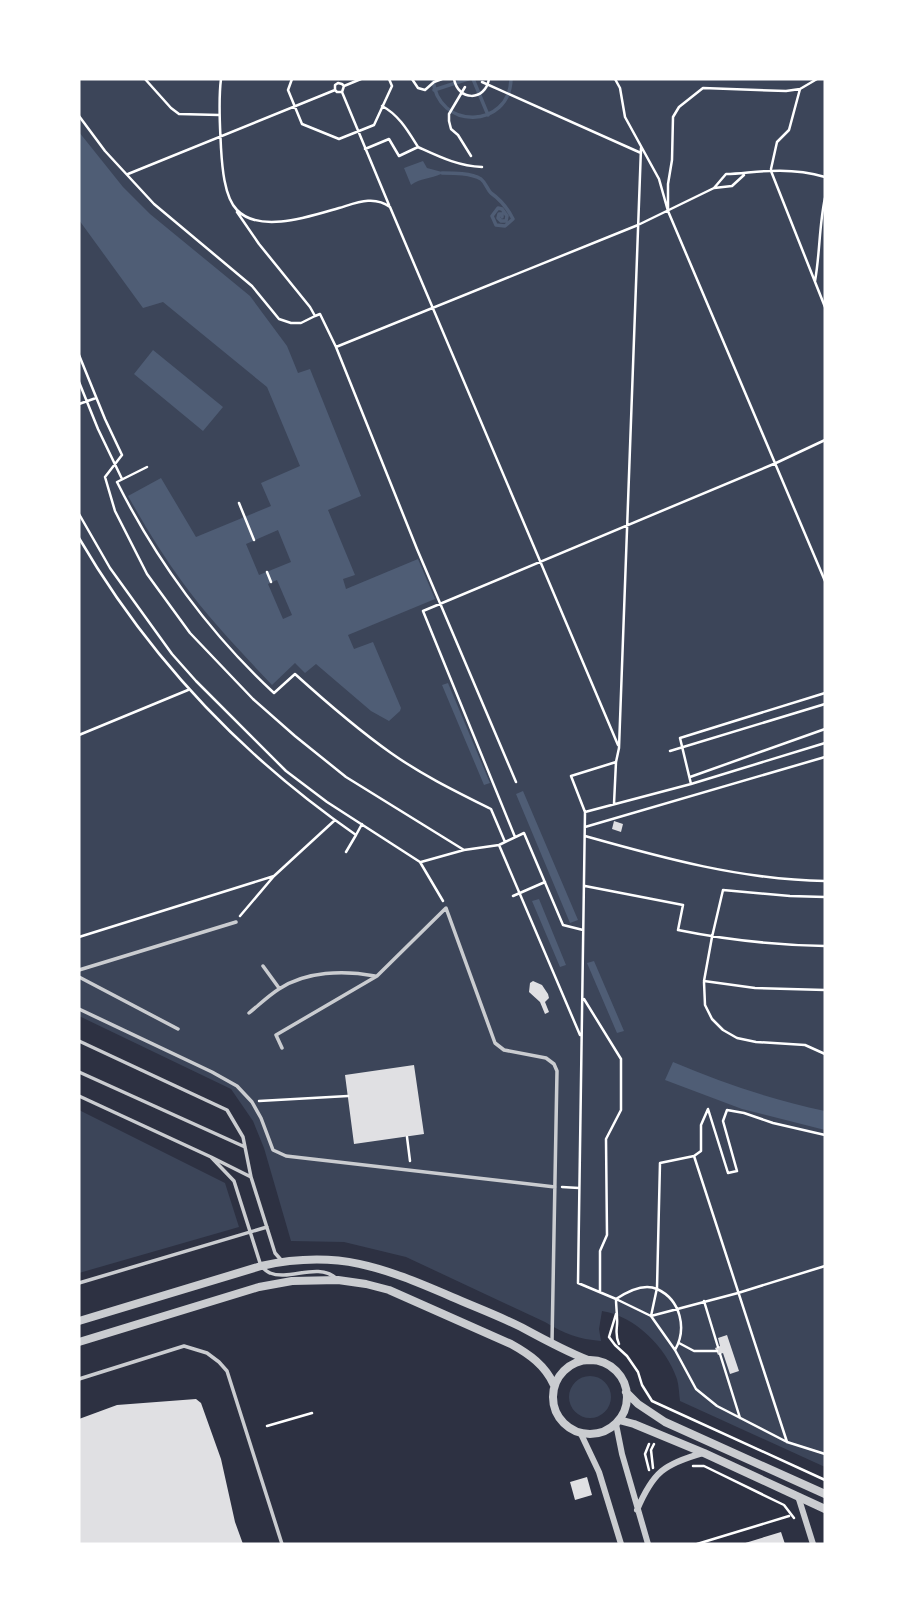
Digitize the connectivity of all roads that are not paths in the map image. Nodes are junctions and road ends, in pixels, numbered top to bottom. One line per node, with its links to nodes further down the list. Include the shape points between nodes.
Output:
1 (236, 922): 3 (lane)
2 (263, 966): 6 (lane)
3 (79, 970)
4 (377, 976): 6 (lane, via 319,974); 11 (lane, via 276,1035); 17 (lane, via 446,908 495,1043 504,1051 545,1058 557,1071)
5 (79, 977): 9 (lane)
6 (279, 988): 8 (lane)
7 (79, 1009): 17 (lane, via 237,1086 252,1102 273,1150 286,1156)
8 (249, 1013)
9 (178, 1029)
10 (79, 1041): 14 (lane, via 227,1110)
11 (282, 1048)
12 (79, 1072): 14 (lane)
13 (79, 1096): 15 (lane)
14 (245, 1147): 16 (lane)
15 (211, 1157): 16 (lane); 19 (lane, via 234,1181)
16 (251, 1177): 18 (lane)
17 (555, 1187): 26 (lane)
18 (267, 1227): 19 (lane); 20 (lane, via 275,1254)
19 (251, 1232): 21 (lane); 23 (lane)
20 (282, 1261): 21 (street); 26 (street, via 344,1260 397,1274)
21 (261, 1266): 22 (lane, via 278,1274 323,1272); 24 (street)
22 (338, 1280): 25 (street, via 259,1287); 29 (street, via 389,1290 510,1344 541,1365)
23 (79, 1283)
24 (79, 1321)
25 (79, 1342)
26 (552, 1344): 27 (street)
27 (588, 1360): 29 (street, via 569,1367); 30 (street, via 619,1374)
28 (79, 1379): 38 (lane, via 184,1346 219,1362 227,1371)
29 (554, 1385): 32 (street, via 557,1415)
30 (626, 1392): 31 (street); 34 (street, via 665,1422)
31 (617, 1422): 32 (street, via 605,1431); 33 (street, via 634,1424); 37 (street)
32 (580, 1434): 39 (street, via 599,1472)
33 (704, 1453): 35 (street); 37 (street, via 674,1462 656,1475)
34 (825, 1494)
35 (798, 1496): 36 (street); 41 (street)
36 (825, 1508)
37 (637, 1510): 40 (street)
38 (282, 1544)
39 (621, 1544)
40 (648, 1544)
41 (813, 1544)

